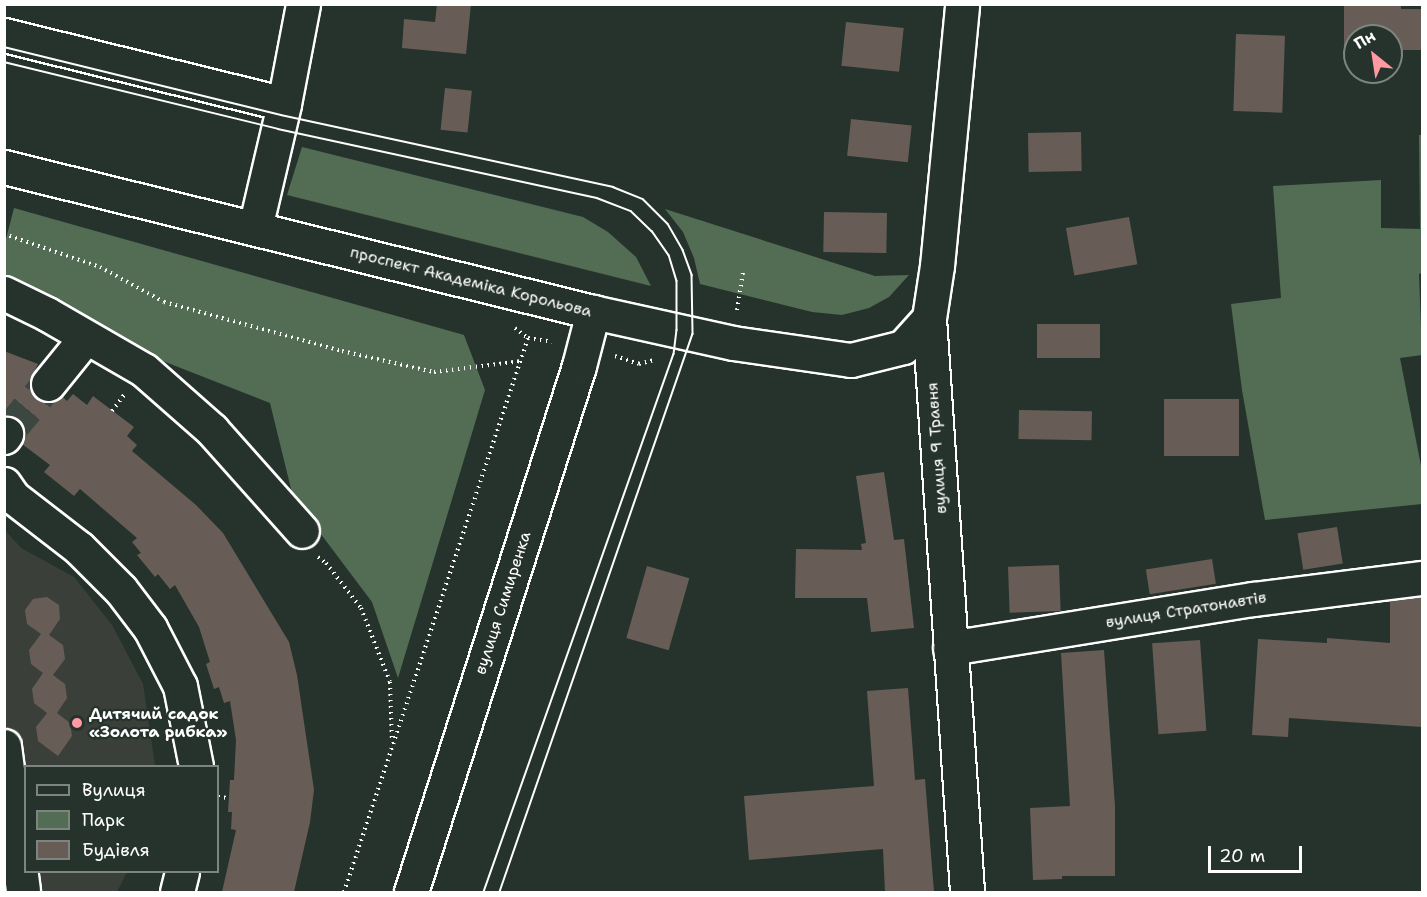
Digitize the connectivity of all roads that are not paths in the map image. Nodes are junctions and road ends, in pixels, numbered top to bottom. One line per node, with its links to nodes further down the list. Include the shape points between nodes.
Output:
1 (303, 4): 4 (main road)
2 (962, 4): 9 (main road, вулиця 9 Травня)
3 (4, 35): 4 (main road)
4 (285, 104): 6 (main road)
5 (6, 175): 6 (main road, проспект Академіка Корольова)
6 (255, 228): 8 (main road, проспект Академіка Корольова)
7 (4, 293): 10 (main road)
8 (593, 312): 9 (main road, проспект Академіка Корольова, via 733,343 851,360 903,347); 21 (main road, вулиця Симиренка)
9 (929, 318): 15 (main road, вулиця 9 Травня)
10 (86, 337): 11 (main road); 13 (main road, via 144,370 212,430)
11 (48, 384)
12 (4, 484): 17 (main road, via 13,497 79,548 121,590 150,628 180,686)
13 (302, 531)
14 (1422, 578): 15 (main road, вулиця Стратонавтів, via 1253,599)
15 (950, 648): 22 (main road, вулиця 9 Травня)
16 (4, 746): 19 (main road)
17 (196, 765)
18 (182, 873): 20 (main road)
19 (23, 890)
20 (177, 892)
21 (411, 892)
22 (967, 892)

